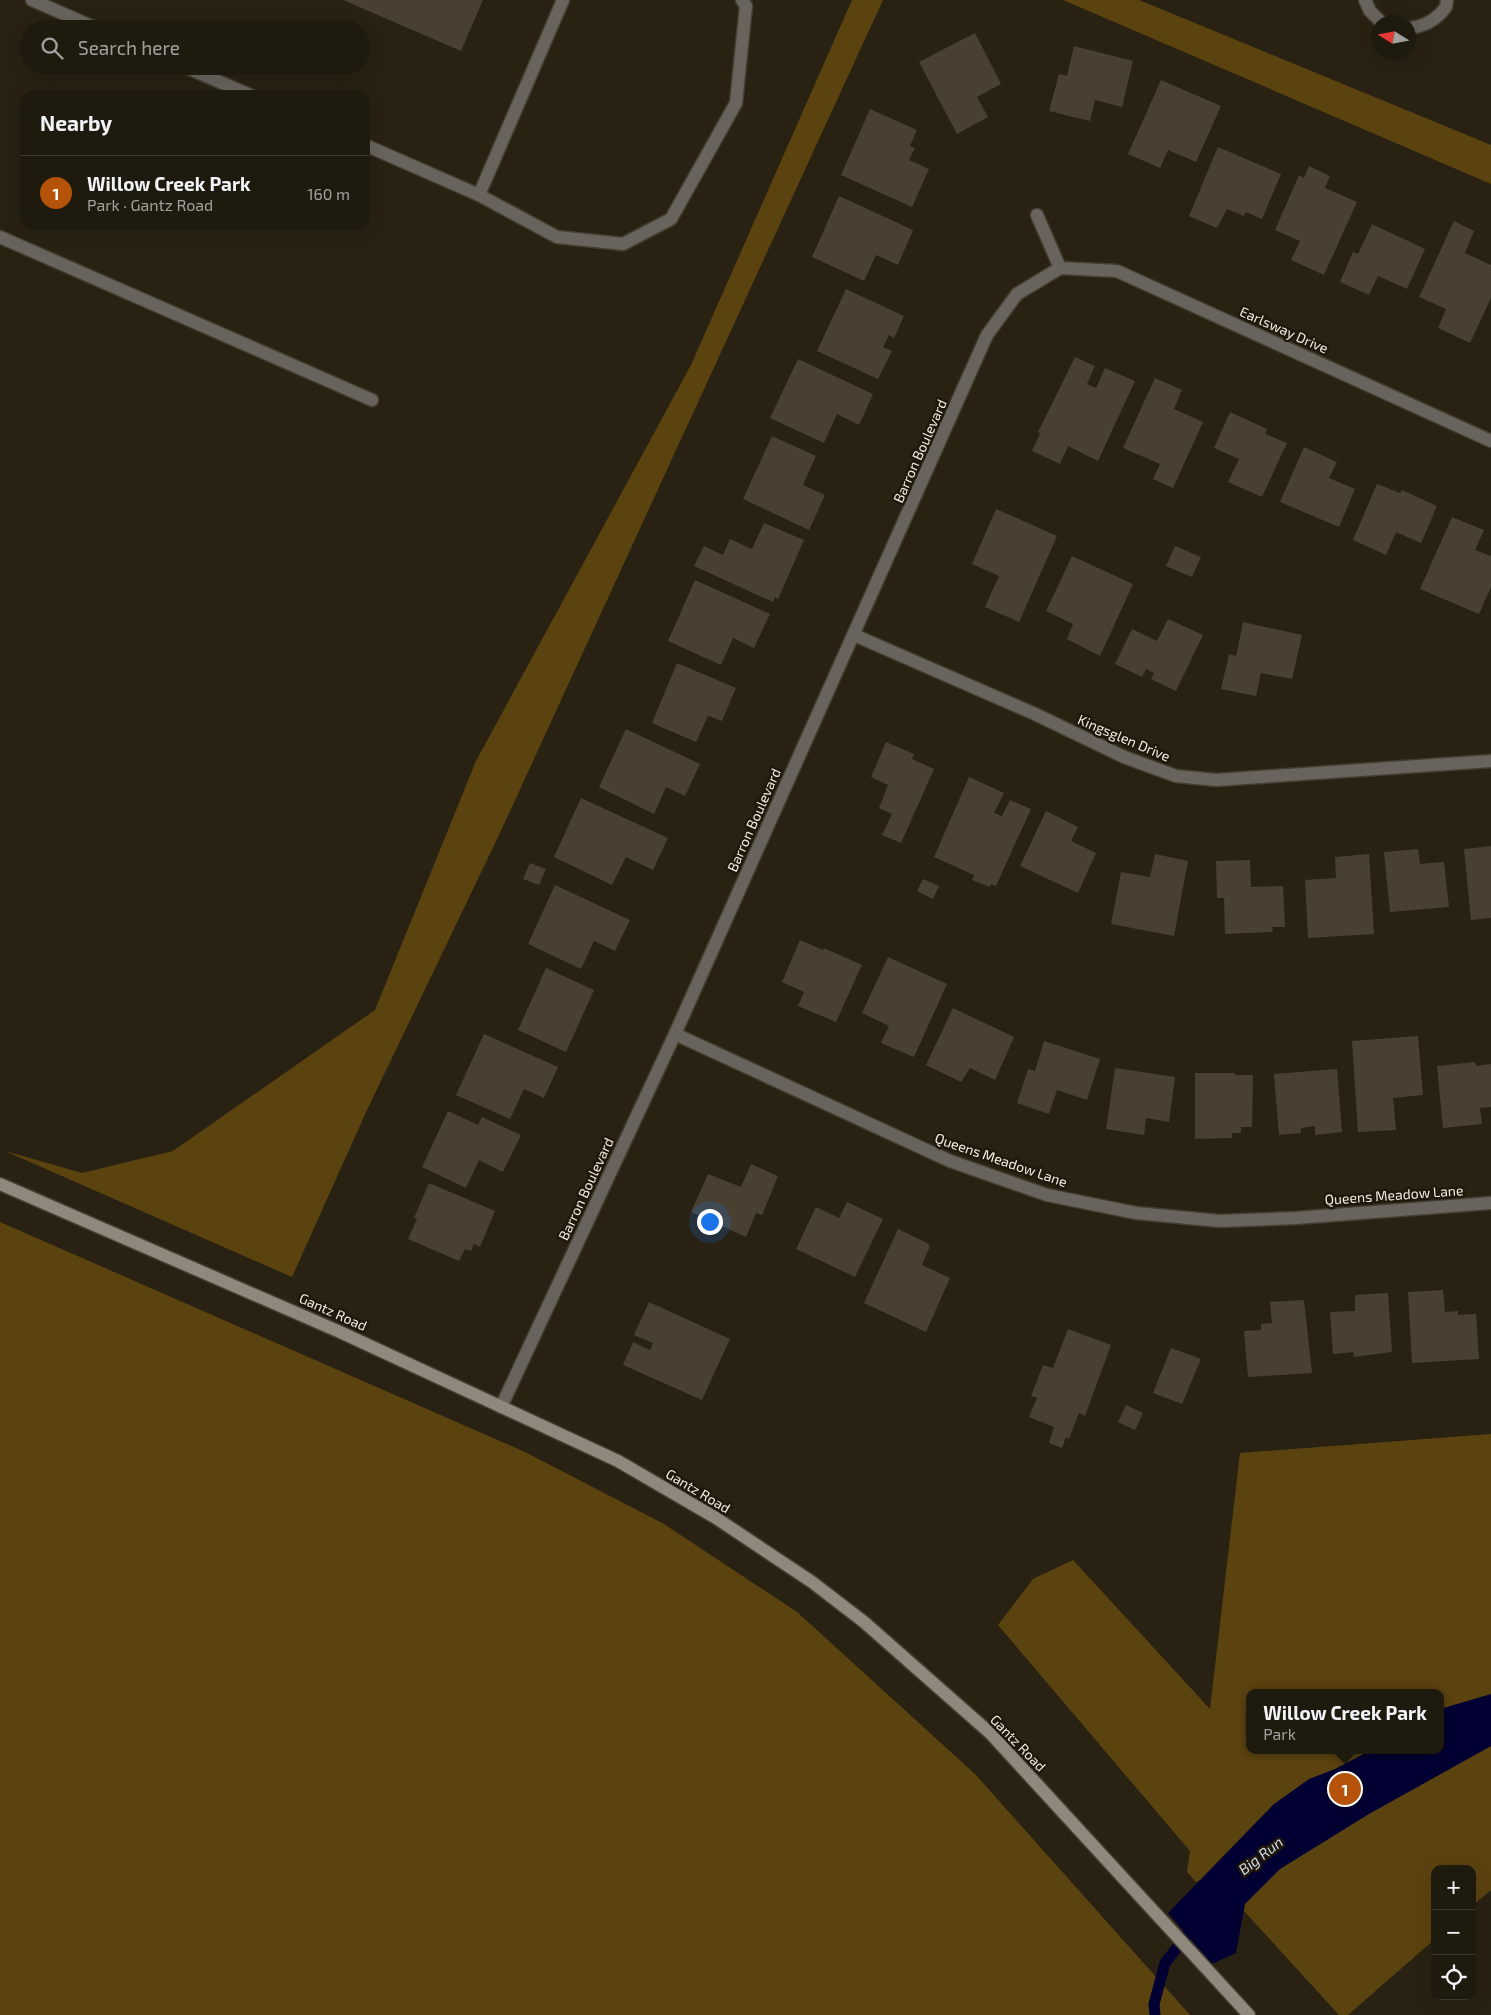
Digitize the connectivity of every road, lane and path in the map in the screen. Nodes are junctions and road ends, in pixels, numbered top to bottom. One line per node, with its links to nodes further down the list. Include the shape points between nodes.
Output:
1 (32, 0): 7 (street)
2 (563, 0): 12 (street)
3 (742, 0): 12 (street, via 746,6 736,103 671,219 622,244 557,237)
4 (1364, 0): 6 (street)
5 (1447, 0): 8 (street, via 1434,20)
6 (1374, 15)
7 (78, 20)
8 (1416, 26)
9 (204, 75): 10 (street)
10 (239, 90)
11 (370, 147): 12 (street)
12 (479, 195)
13 (1037, 215): 15 (street)
14 (0, 237): 16 (street)
15 (1060, 268): 17 (street, Earlsway Drive, via 1117,271); 18 (street, Barron Boulevard, via 1016,294 987,335)
16 (372, 400)
17 (1491, 441)
18 (854, 635): 19 (street, Kingsglen Drive, via 1035,714 1124,757 1176,776 1216,780); 20 (street, Barron Boulevard)
19 (1491, 761)
20 (675, 1034): 22 (street, Queens Meadow Lane, via 950,1161 1047,1195 1136,1214 1220,1221); 23 (street, Barron Boulevard)
21 (0, 1184): 23 (main road, Gantz Road, via 340,1332)
22 (1491, 1202)
23 (501, 1407): 24 (main road, Gantz Road, via 618,1461 716,1518 812,1582 864,1622 990,1733)
24 (1249, 2015)

